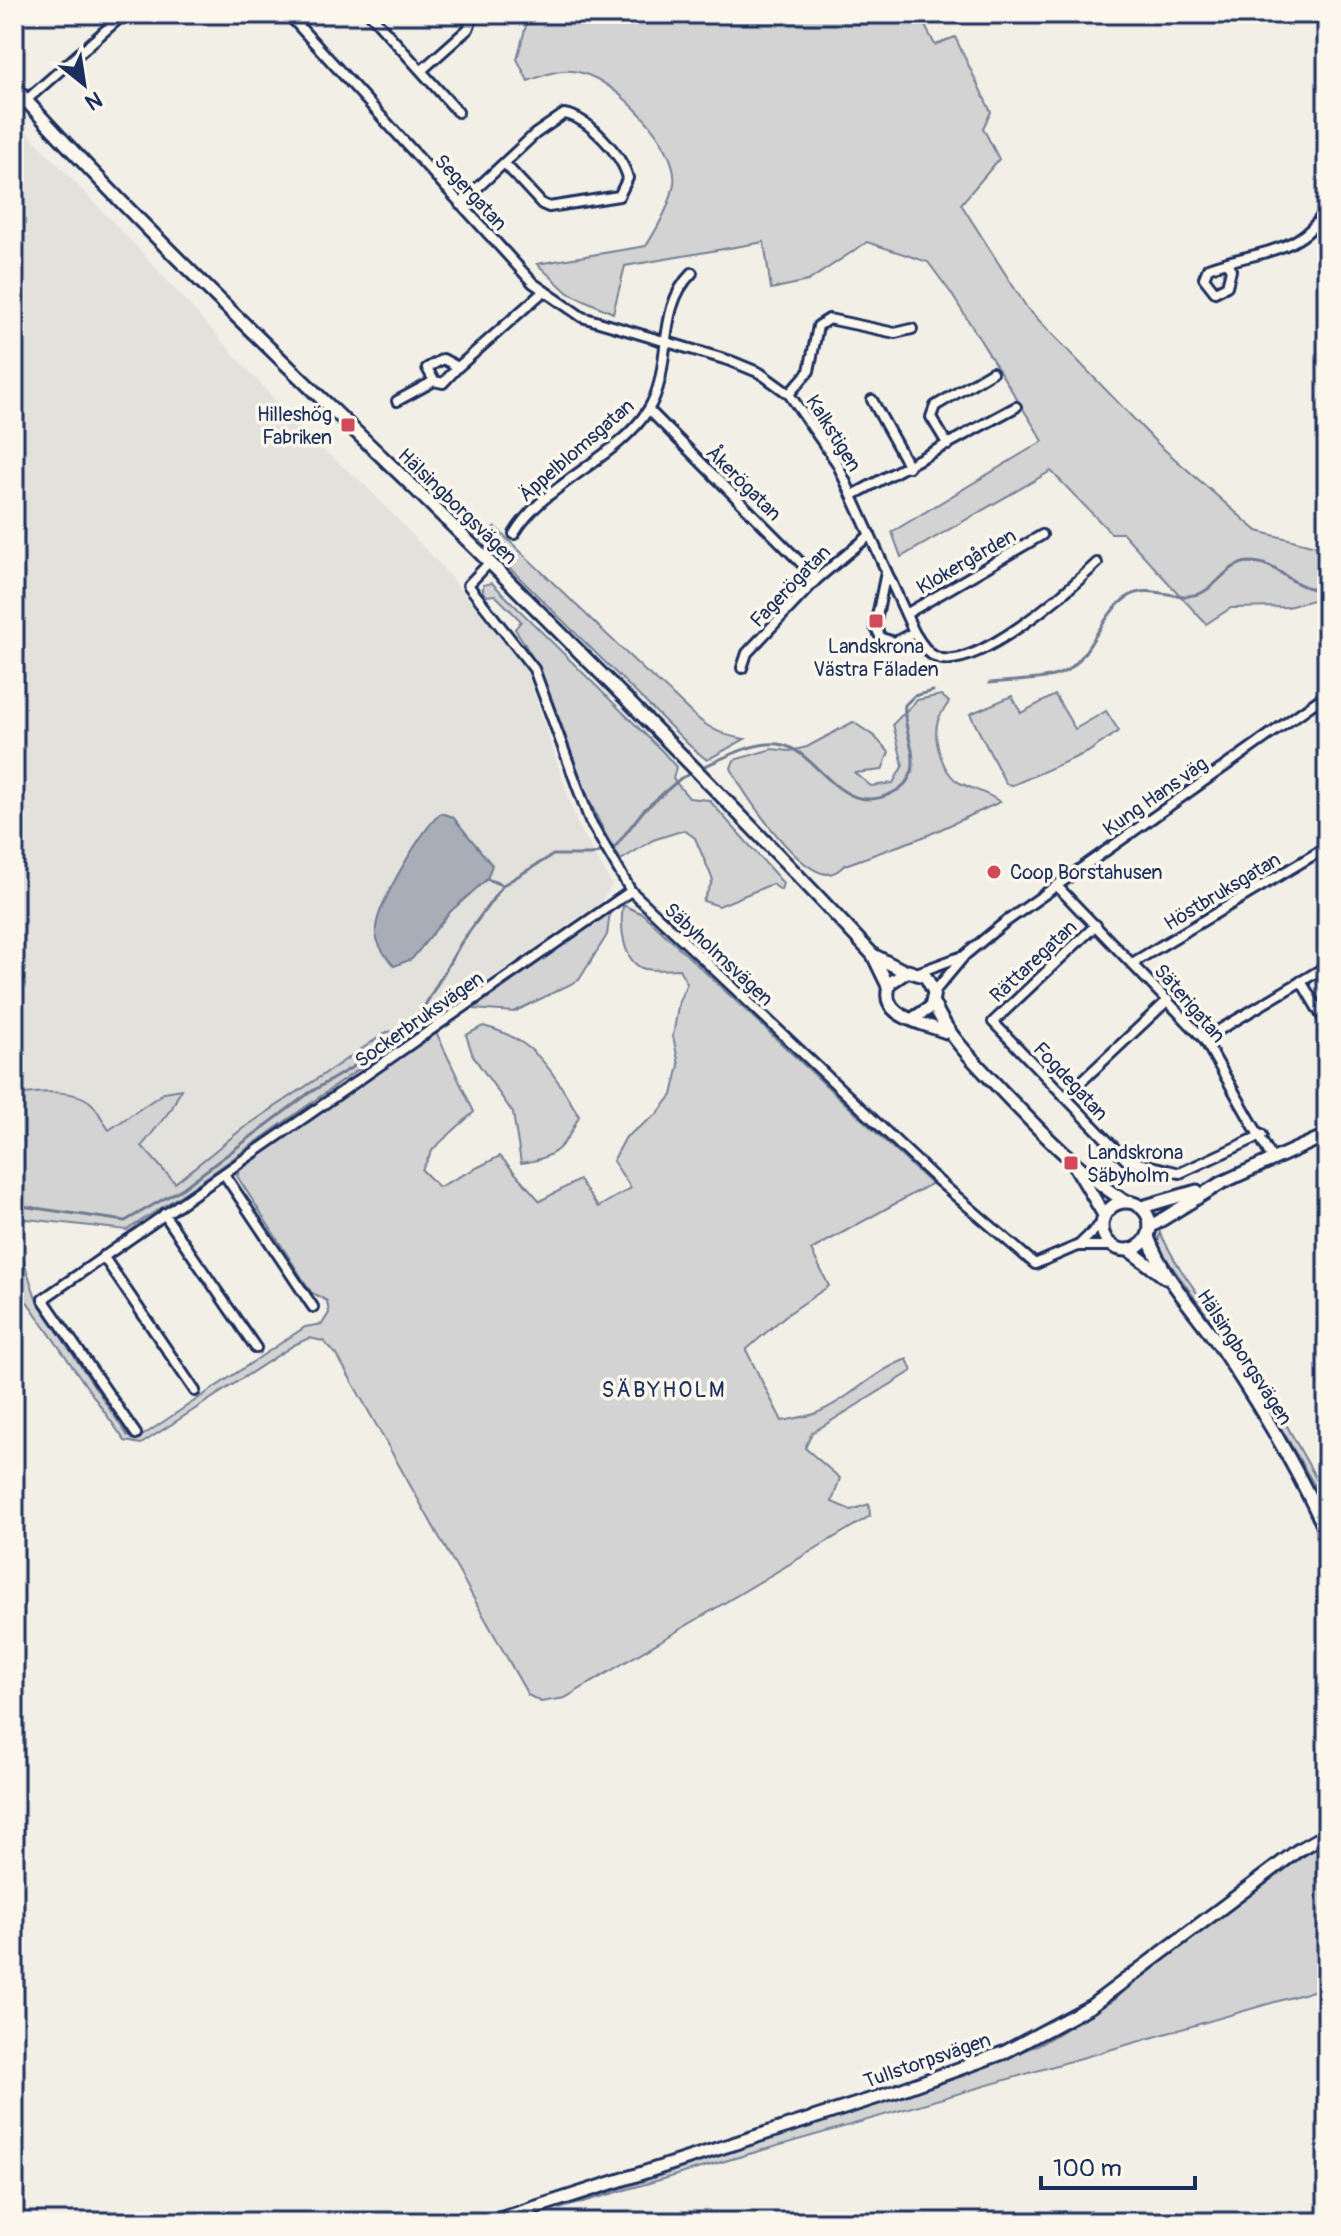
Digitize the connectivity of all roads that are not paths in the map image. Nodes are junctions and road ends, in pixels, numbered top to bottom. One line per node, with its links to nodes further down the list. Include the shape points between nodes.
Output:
1 (124, 14): 7 (street)
2 (370, 14): 5 (street)
3 (474, 14): 5 (street, via 468,29)
4 (293, 16): 11 (street, Segergatan)
5 (422, 70): 9 (street)
6 (14, 87): 7 (main road, Hälsingborgsvägen)
7 (27, 101): 8 (street); 32 (main road, Hälsingborgsvägen, via 203,285)
8 (14, 111)
9 (458, 112)
10 (506, 165): 10 (street, via 555,117 573,115 623,163 627,185 619,196 549,207); 11 (street)
11 (460, 204): 15 (street, Segergatan)
12 (1327, 207): 13 (street, via 1294,243)
13 (1228, 264)
14 (692, 273): 17 (street, Äppelblomsgatan, via 681,284)
15 (544, 291): 17 (street, Segergatan, via 582,317); 18 (street)
16 (912, 329): 21 (street, via 895,333 829,319 818,326 809,371)
17 (664, 343): 21 (street, Kalkstigen, via 731,361); 25 (street, Äppelblomsgatan)
18 (458, 367): 20 (street, via 443,383); 20 (street, via 443,359 427,368)
19 (992, 372): 26 (street, via 935,406 931,417)
20 (434, 381): 23 (street)
21 (789, 394): 28 (street, Kalkstigen, via 826,444)
22 (872, 400): 27 (street)
23 (397, 401)
24 (1016, 407): 26 (street)
25 (649, 410): 29 (street, Äppelblomsgatan, via 524,517); 35 (street, Åkerögatan)
26 (948, 445): 27 (street)
27 (909, 467): 28 (street)
28 (853, 495): 30 (street, Kalkstigen)
29 (514, 534)
30 (870, 535): 34 (street, Kalkstigen); 35 (street, Fagerögatan)
31 (1042, 535): 36 (street, Klokergården)
32 (490, 562): 42 (street, Säbyholmsvägen, via 468,585 534,669 590,821); 44 (main road, Hälsingborgsvägen)
33 (1097, 563): 37 (street, via 1025,623 964,656 934,657)
34 (886, 572): 36 (street, Kalkstigen); 37 (street, via 876,630 891,642)
35 (817, 579): 38 (street, Fagerögatan, via 747,653)
36 (906, 614): 37 (street, Kalkstigen)
37 (914, 632)
38 (742, 668)
39 (1327, 694): 41 (street, Kung Hans väg)
40 (1327, 847): 46 (street, Höstbruksgatan)
41 (1057, 886): 43 (street, Säterigatan); 45 (street, Kung Hans väg)
42 (631, 891): 64 (street, Sockerbruksvägen); 71 (street, Säbyholmsvägen, via 1024,1256 1035,1264)
43 (1096, 925): 46 (street, Säterigatan); 55 (street, Rättaregatan)
44 (873, 955): 48 (main road, Hälsingborgsvägen); 51 (main road, Hälsingborgsvägen)
45 (965, 955): 49 (street, Kung Hans väg); 52 (street, Kung Hans väg)
46 (1134, 962): 53 (street, Säterigatan)
47 (1327, 966): 50 (street)
48 (904, 971): 49 (main road); 51 (main road)
49 (919, 972): 52 (main road, via 929,980)
50 (1301, 981): 56 (street); 58 (street)
51 (888, 986): 54 (main road, via 892,1010)
52 (933, 998): 54 (main road, via 925,1013); 57 (main road)
53 (1168, 1000): 58 (street, Säterigatan); 59 (street)
54 (914, 1018): 57 (main road)
55 (993, 1022): 59 (street, Fogdegatan)
56 (1327, 1025)
57 (946, 1032): 63 (main road)
58 (1204, 1039): 60 (street, Säterigatan)
59 (1065, 1097): 60 (street, Fogdegatan, via 1120,1156 1180,1173)
60 (1262, 1135): 62 (street, Säterigatan)
61 (1327, 1135): 62 (main road)
62 (1273, 1160): 65 (main road)
63 (1074, 1166): 66 (main road); 69 (main road)
64 (224, 1174): 68 (street, Sockerbruksvägen); 76 (street)
65 (1221, 1183): 67 (main road); 70 (main road)
66 (1124, 1201): 67 (main road); 69 (main road)
67 (1142, 1207): 70 (main road)
68 (164, 1214): 74 (street, Sockerbruksvägen); 77 (street)
69 (1103, 1219): 71 (street, Säbyholmsvägen); 72 (main road, via 1103,1233)
70 (1149, 1232): 73 (main road); 75 (main road, Hälsingborgsvägen)
71 (1077, 1246): 72 (street, Säbyholmsvägen)
72 (1113, 1246): 73 (main road)
73 (1129, 1250): 75 (main road, Hälsingborgsvägen)
74 (103, 1256): 78 (street); 79 (street, Sockerbruksvägen, via 43,1299)
75 (1175, 1286): 80 (main road, Hälsingborgsvägen, via 1258,1406)
76 (313, 1307)
77 (256, 1348)
78 (195, 1391)
79 (136, 1434)
80 (1327, 1534)
81 (1327, 1834): 82 (main road, Tullstorpsvägen, via 1091,2006 1003,2053)
82 (490, 2222)

